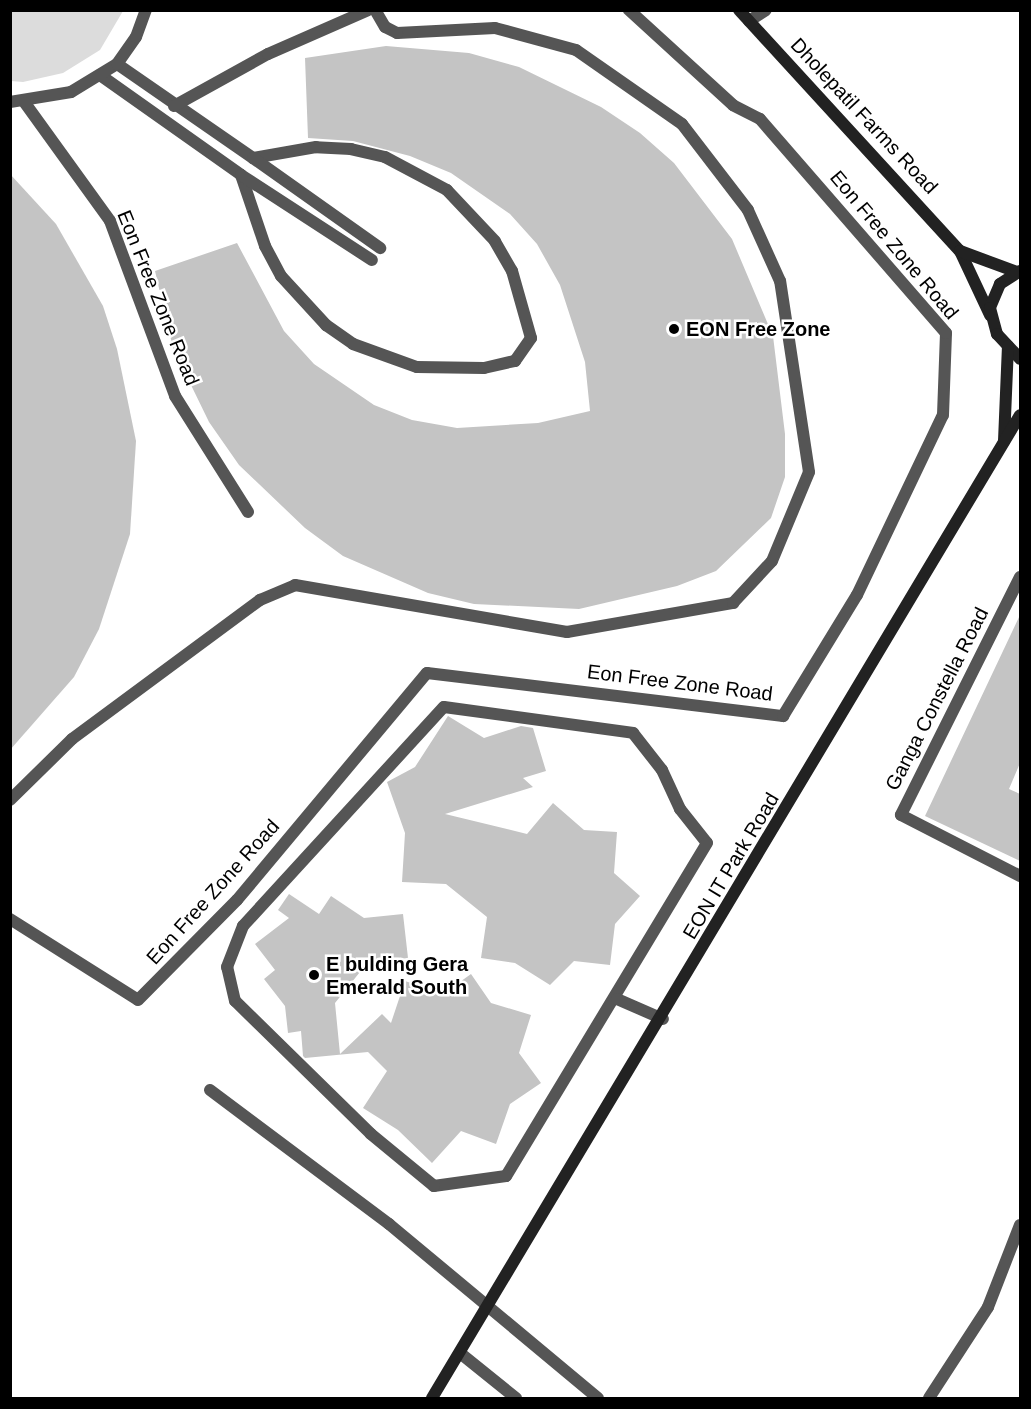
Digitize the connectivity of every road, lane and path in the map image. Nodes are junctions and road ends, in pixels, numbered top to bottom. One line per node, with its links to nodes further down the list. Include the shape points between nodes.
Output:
1 (146, 10): 8 (street, via 136,37)
2 (368, 10): 12 (street, via 268,54)
3 (375, 10): 26 (street, via 385,27 397,33 495,28 576,50 682,124 748,210 780,281 809,472 772,561 733,603 567,632 295,585 260,600 72,739)
4 (628, 10): 28 (street, Eon Free Zone Road, via 733,105 760,119 946,333 943,415 857,595 783,716 427,673 237,900 138,1000)
5 (738, 10): 7 (street, Dholepatil Farms Road)
6 (766, 10): 7 (street)
7 (749, 21): 16 (street, Dholepatil Farms Road)
8 (117, 64): 9 (street); 12 (street)
9 (100, 75): 11 (street, via 71,92); 14 (street)
10 (10, 102): 11 (street)
11 (25, 103): 24 (street, Eon Free Zone Road, via 110,220 175,396)
12 (174, 106): 13 (street)
13 (253, 158): 14 (street, via 316,147 351,149 385,158 447,190 495,241 516,282 531,338 515,361 450,370 417,367 353,344 309,310 281,276 265,246); 15 (street)
14 (241, 175): 17 (street)
15 (380, 248)
16 (960, 250): 18 (street, Dholepatil Farms Road); 19 (street, Dholepatil Farms Road)
17 (372, 260)
18 (1018, 272): 19 (street, via 996,289)
19 (990, 315): 20 (street, Dholepatil Farms Road, via 997,334)
20 (1008, 346): 21 (street, Dholepatil Farms Road); 23 (street)
21 (1020, 359)
22 (1020, 415): 23 (street, EON IT Park Road)
23 (1004, 445): 30 (street, EON IT Park Road)
24 (248, 512)
25 (1020, 577): 27 (street, Ganga Constella Road, via 901,815)
26 (10, 800)
27 (1020, 876)
28 (10, 919)
29 (617, 999): 29 (street, via 707,843 680,809 662,770 633,734 444,707 243,926 226,968 235,1001 371,1134 434,1186 506,1176); 30 (street)
30 (663, 1019): 33 (street, EON IT Park Road)
31 (210, 1090): 33 (street)
32 (1020, 1225): 38 (street, via 988,1307)
33 (490, 1305): 34 (street, EON IT Park Road); 37 (street)
34 (460, 1353): 35 (street, EON IT Park Road); 36 (street)
35 (432, 1398)
36 (516, 1398)
37 (598, 1398)
38 (929, 1398)

